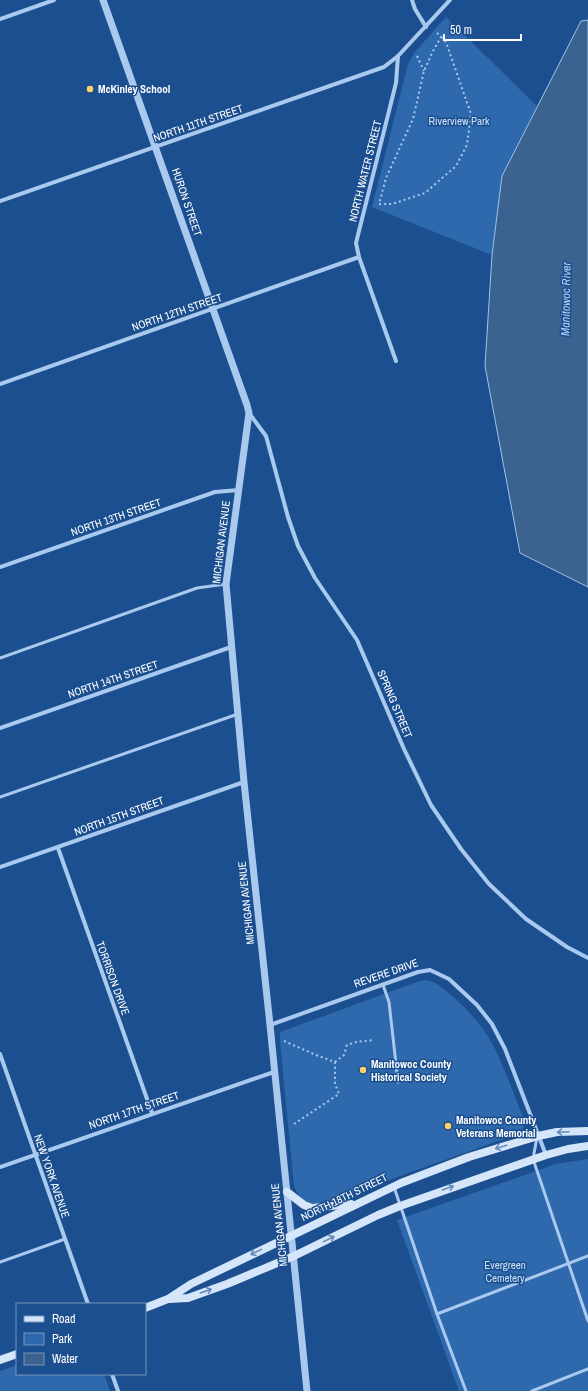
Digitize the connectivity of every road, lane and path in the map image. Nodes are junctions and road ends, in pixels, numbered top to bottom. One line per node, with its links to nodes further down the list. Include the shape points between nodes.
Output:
1 (54, 0): 5 (street)
2 (103, 0): 12 (street, HURON STREET)
3 (412, 0): 6 (street)
4 (450, 0): 6 (street)
5 (0, 19)
6 (426, 27): 9 (street)
7 (437, 33): 8 (path)
8 (442, 37): 11 (path); 11 (path, via 471,114 467,145 456,166 425,193 392,204 379,204 386,178 413,119)
9 (398, 56): 12 (street, NORTH 11TH STREET, via 384,67); 15 (street, NORTH WATER STREET, via 396,83 356,243)
10 (417, 56): 11 (path)
11 (424, 71)
12 (156, 147): 14 (street, NORTH 11TH STREET); 16 (street, HURON STREET)
13 (0, 195): 14 (lane)
14 (1, 201)
15 (359, 257): 16 (street, NORTH 12TH STREET); 17 (street, NORTH WATER STREET)
16 (213, 309): 18 (street, NORTH 12TH STREET); 19 (street, HURON STREET)
17 (396, 361)
18 (0, 384)
19 (249, 413): 20 (street, MICHIGAN AVENUE); 31 (street, SPRING STREET, via 266,436 298,546 316,578 358,640 404,749 431,805 489,884 526,919)
20 (239, 490): 21 (street, NORTH 13TH STREET, via 215,492); 22 (street, MICHIGAN AVENUE)
21 (0, 567)
22 (226, 584): 23 (street, MICHIGAN AVENUE); 24 (lane, via 197,588)
23 (231, 647): 25 (street, MICHIGAN AVENUE); 26 (street, NORTH 14TH STREET)
24 (0, 658)
25 (238, 714): 27 (street, MICHIGAN AVENUE); 28 (lane)
26 (0, 728)
27 (244, 782): 29 (street, NORTH 15TH STREET); 33 (street, MICHIGAN AVENUE)
28 (0, 797)
29 (58, 848): 30 (street, NORTH 15TH STREET); 40 (street, TORRISON DRIVE)
30 (0, 867)
31 (588, 958)
32 (383, 985): 33 (street, REVERE DRIVE); 39 (lane, via 389,1002); 43 (street, REVERE DRIVE, via 430,970 449,979 477,1005 499,1036)
33 (270, 1026): 38 (street, MICHIGAN AVENUE)
34 (284, 1040): 37 (path)
35 (373, 1040): 37 (path, via 347,1045 344,1054)
36 (0, 1054): 45 (street, NEW YORK AVENUE)
37 (335, 1062): 41 (path, via 335,1084 339,1094)
38 (274, 1072): 40 (street, NORTH 17TH STREET); 50 (street, MICHIGAN AVENUE)
39 (398, 1082)
40 (152, 1113): 45 (street, NORTH 17TH STREET)
41 (294, 1124)
42 (588, 1132): 43 (main road, one-way to 43, via 557,1132)
43 (538, 1136): 46 (street, REVERE DRIVE); 47 (lane); 49 (main road, NORTH 18TH STREET, one-way to 49, via 469,1157)
44 (588, 1146): 46 (main road)
45 (36, 1154): 48 (street, NORTH 17TH STREET); 54 (street, NEW YORK AVENUE)
46 (546, 1155): 47 (main road, NORTH 18TH STREET)
47 (533, 1159): 52 (main road, NORTH 18TH STREET, one-way to 47); 58 (lane)
48 (0, 1167)
49 (393, 1186): 51 (main road, NORTH 18TH STREET); 52 (lane)
50 (287, 1192): 51 (main road, via 304,1206 312,1208); 53 (street, MICHIGAN AVENUE)
51 (358, 1203): 53 (main road, NORTH 18TH STREET)
52 (400, 1206): 55 (main road, NORTH 18TH STREET, one-way to 52); 62 (lane)
53 (291, 1235): 55 (street, MICHIGAN AVENUE); 59 (main road, NORTH 18TH STREET, one-way to 59, via 191,1284)
54 (65, 1239): 57 (lane); 60 (street, NEW YORK AVENUE)
55 (294, 1256): 59 (main road, NORTH 18TH STREET, one-way to 55, via 188,1298); 69 (street, MICHIGAN AVENUE)
56 (588, 1256): 58 (lane)
57 (0, 1262)
58 (568, 1264): 62 (lane); 63 (lane)
59 (168, 1299): 61 (main road, NORTH 18TH STREET)
60 (88, 1303)
61 (146, 1308)
62 (438, 1314): 70 (lane)
63 (588, 1322)
64 (16, 1354): 65 (main road)
65 (0, 1360)
66 (588, 1369): 71 (lane)
67 (112, 1375): 68 (street)
68 (118, 1391)
69 (307, 1391)
70 (466, 1391)
71 (532, 1391)

